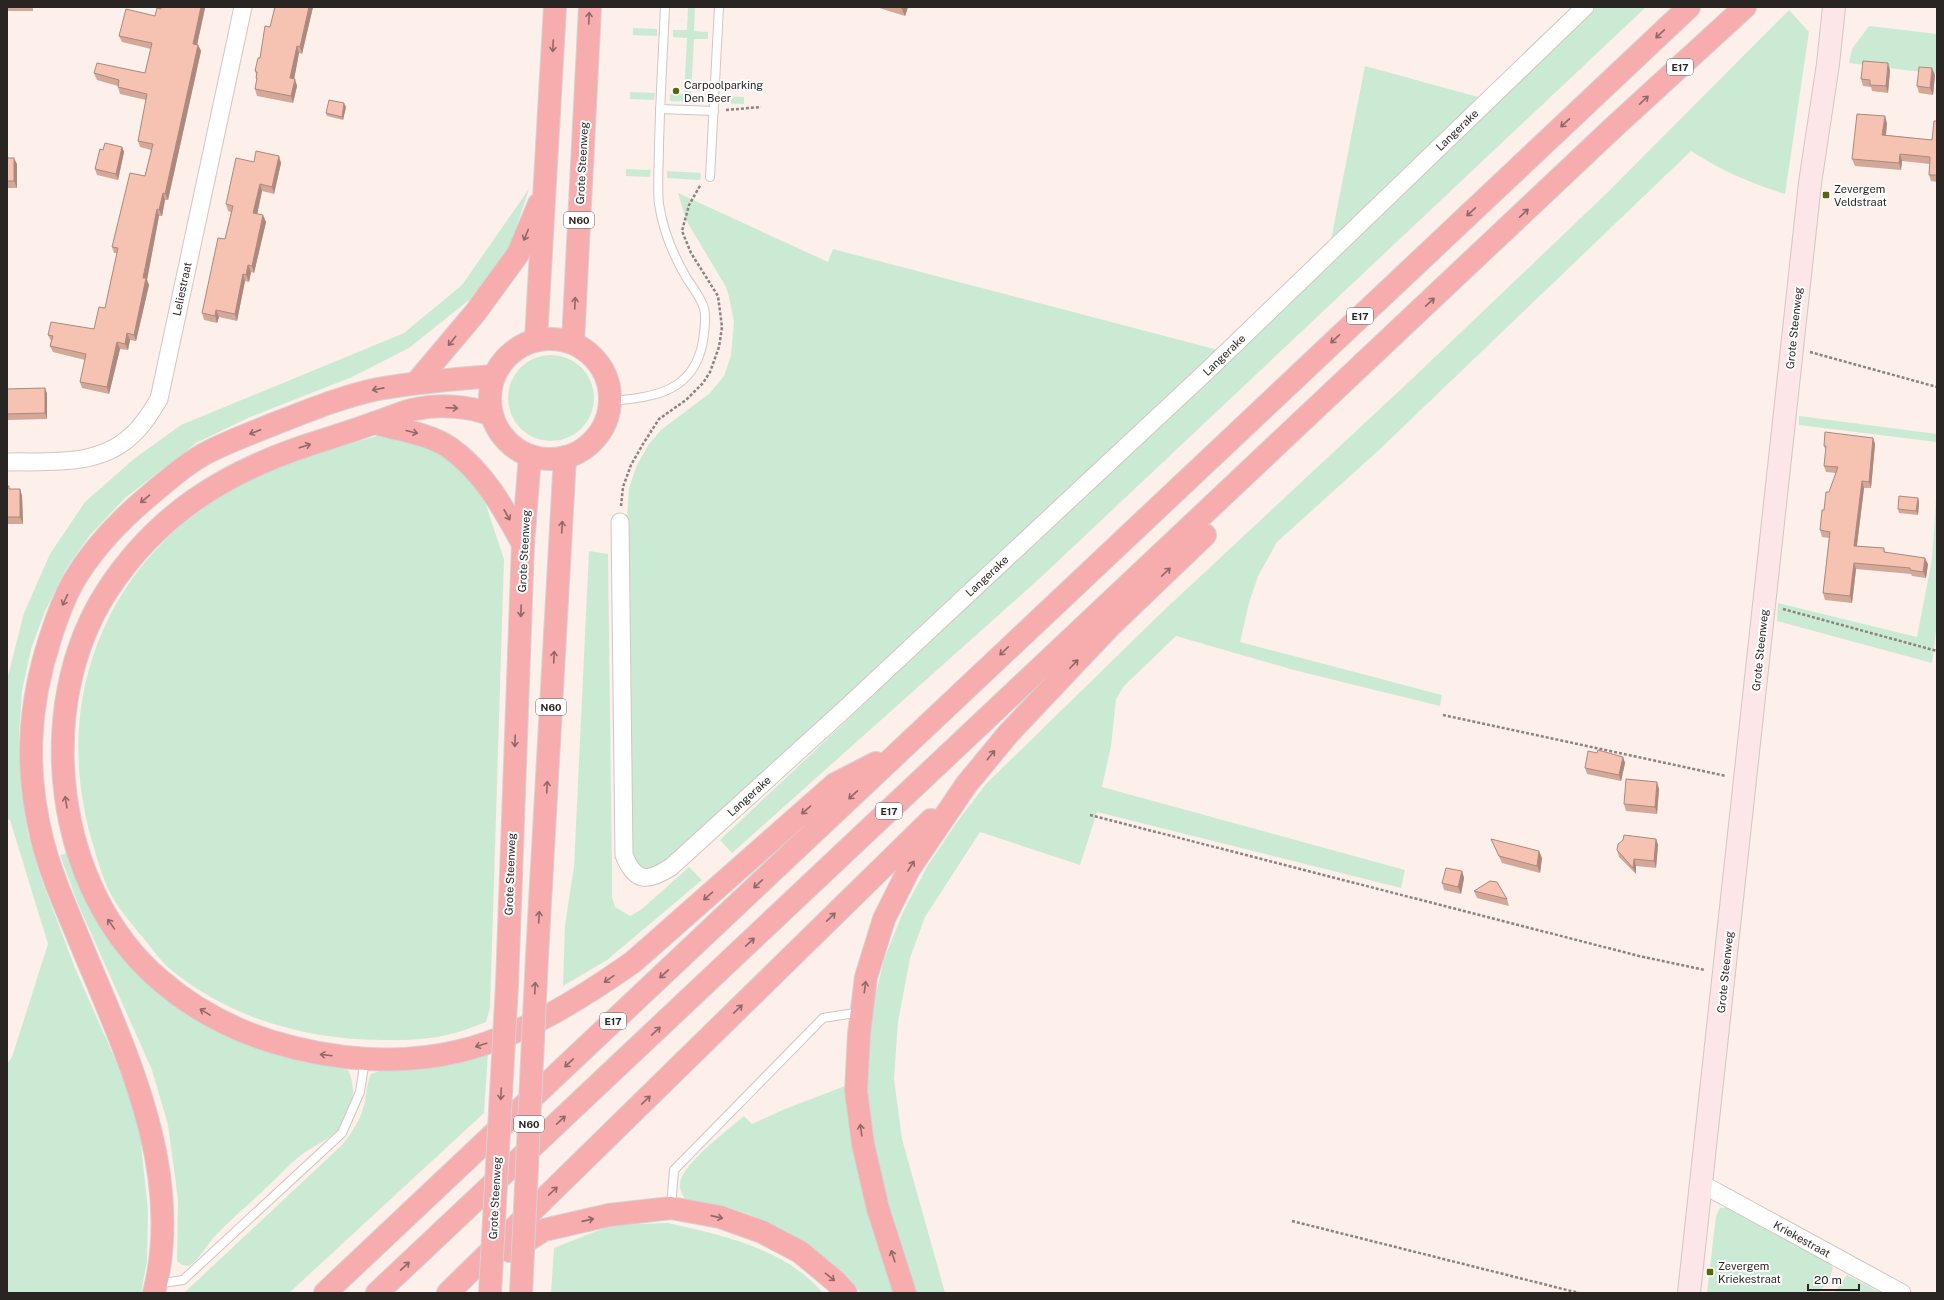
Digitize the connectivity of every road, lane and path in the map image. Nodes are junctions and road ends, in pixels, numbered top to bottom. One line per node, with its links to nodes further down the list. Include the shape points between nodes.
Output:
1 (243, 7): 27 (street, Leliestraat, via 159,399 131,437 98,456 73,460)
2 (555, 7): 14 (highway, one-way to 14)
3 (590, 7): 17 (highway, Grote Steenweg / N60, one-way to 3)
4 (666, 7): 11 (lane)
5 (719, 7): 12 (lane)
6 (1585, 7): 28 (street, Langerake, via 1207,371 848,707 671,867 657,876 645,878 637,876 629,869 624,855)
7 (1688, 7): 33 (highway, E17, one-way to 33)
8 (1745, 7): 15 (highway, E17, one-way to 8, via 1615,126)
9 (1834, 7): 18 (street, Grote Steenweg, via 1810,182)
10 (761, 107): 12 (path)
11 (660, 109): 12 (lane); 22 (lane, via 660,210 664,232 674,256 698,294 704,309 702,346 695,366 667,391 652,397)
12 (714, 111): 13 (lane)
13 (710, 177): 28 (path, via 703,180 688,205 682,231 691,253 718,296 722,327 717,354 703,383 686,400 660,419 635,456 623,487)
14 (546, 186): 16 (highway); 20 (highway, one-way to 20, via 518,254 475,313)
15 (1402, 329): 35 (highway, one-way to 15, via 1008,734 1111,625 1206,533); 46 (highway, E17, one-way to 15)
16 (536, 339): 17 (highway); 19 (highway, via 511,352)
17 (573, 342): 22 (highway, via 594,356 607,377)
18 (1792, 347): 21 (path); 30 (street, Grote Steenweg)
19 (494, 376): 20 (highway); 23 (highway, via 490,395)
20 (416, 383): 43 (highway, one-way to 43, via 376,389 338,399 208,451 181,469 122,518 74,582 56,619 39,672 30,738 31,777 36,814 51,872 115,1024 139,1089 155,1148 161,1200 162,1245)
21 (1937, 387)
22 (611, 401): 26 (highway, via 604,426 588,446)
23 (492, 415): 24 (highway, one-way to 23, via 415,409 438,407 478,409); 25 (highway, via 500,432 513,446)
24 (374, 423): 29 (highway, one-way to 29, via 417,434 449,447 478,472 503,508); 39 (highway, one-way to 24, via 322,1055 279,1044 240,1030 214,1018 157,978 108,920 88,880 66,805 62,769 67,692 89,625 106,593 126,564 151,536 180,510 218,483 251,466)
25 (530, 456): 26 (highway); 29 (highway, Grote Steenweg / N60)
26 (565, 457): 48 (highway, N60, one-way to 26, bridge)
27 (7, 462)
28 (620, 522)
29 (523, 544): 47 (highway, Grote Steenweg / N60, one-way to 47, bridge, via 507,986)
30 (1765, 603): 31 (path); 34 (street, Grote Steenweg)
31 (1937, 651)
32 (1443, 715): 34 (path)
33 (902, 749): 39 (highway, one-way to 39, via 835,784 633,962 566,1006 518,1030 462,1051 437,1056); 45 (highway, E17, one-way to 45)
34 (1746, 780): 37 (street, Grote Steenweg)
35 (966, 785): 38 (highway, one-way to 35, via 866,977 884,919 909,868); 44 (highway, one-way to 35)
36 (1090, 815): 37 (path, via 1639,956)
37 (1725, 974): 40 (street, Grote Steenweg)
38 (862, 1012): 41 (lane, via 823,1018 674,1170); 50 (highway, one-way to 38, via 878,1209 863,1144 856,1091)
39 (365, 1060): 43 (lane, via 360,1092 342,1133 183,1280)
40 (1702, 1184): 52 (street, Grote Steenweg); 53 (street, Kriekestraat)
41 (671, 1208): 44 (highway, one-way to 41, via 544,1230 609,1215); 49 (highway, one-way to 49, via 720,1217 762,1232 800,1252)
42 (1292, 1221): 51 (path)
43 (155, 1288)
44 (451, 1290)
45 (325, 1293)
46 (377, 1293)
47 (490, 1293)
48 (521, 1293)
49 (846, 1293)
50 (905, 1293)
51 (1579, 1293)
52 (1690, 1293)
53 (1902, 1293)

